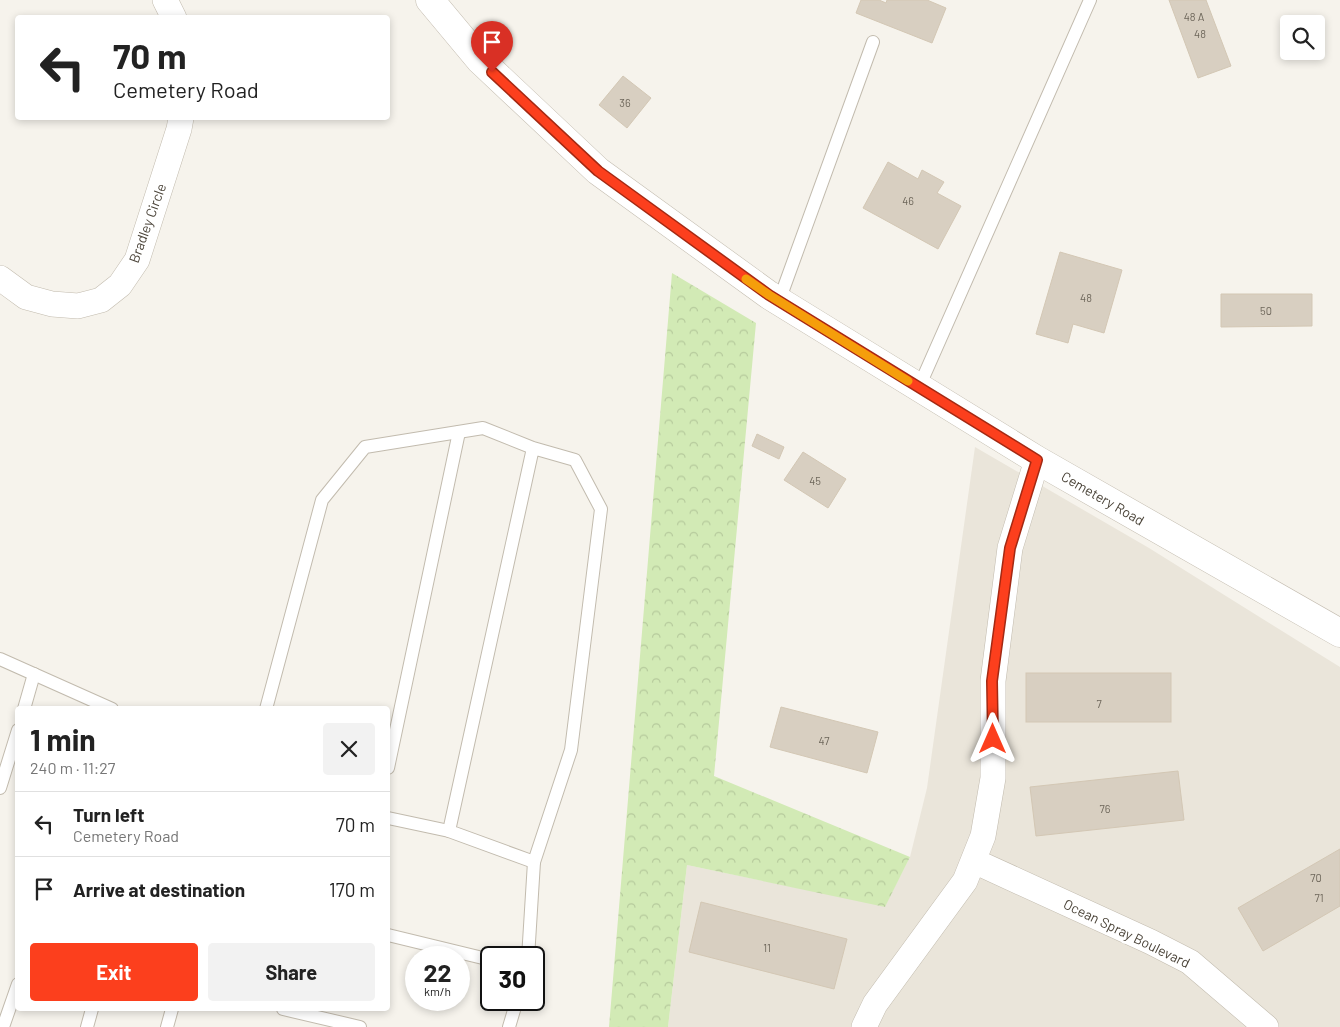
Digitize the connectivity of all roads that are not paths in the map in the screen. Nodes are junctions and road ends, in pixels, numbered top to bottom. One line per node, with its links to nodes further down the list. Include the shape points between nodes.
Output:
1 (165, 0): 4 (street)
2 (430, 0): 8 (street, Cemetery Road, via 480,60 598,171)
3 (1090, 0): 9 (lane)
4 (172, 15)
5 (873, 42): 8 (lane)
6 (181, 120): 7 (street, Bradley Circle, via 137,260 120,285 101,300 78,306 26,297)
7 (0, 278)
8 (779, 301): 9 (street, Cemetery Road)
9 (919, 387): 12 (street, Cemetery Road)
10 (459, 432): 11 (lane, via 483,428); 18 (lane, via 365,446 322,500); 20 (lane)
11 (533, 448): 23 (lane); 25 (lane, via 575,460 602,510 570,750)
12 (1037, 460): 13 (street, Cemetery Road); 24 (street, via 1010,548 992,681 993,778 983,836)
13 (1340, 634)
14 (0, 659): 15 (lane)
15 (34, 674): 16 (lane); 17 (lane)
16 (25, 706)
17 (105, 706)
18 (267, 706)
19 (15, 740): 21 (lane)
20 (390, 759)
21 (0, 788)
22 (390, 818): 23 (lane)
23 (449, 831): 25 (lane)
24 (974, 861): 39 (street, via 965,881 875,1004); 40 (street, Ocean Spray Boulevard, via 1190,962)
25 (534, 862): 27 (lane)
26 (390, 935): 28 (lane)
27 (529, 946)
28 (480, 957)
29 (15, 993): 34 (lane)
30 (91, 1011): 35 (lane)
31 (171, 1011): 36 (lane)
32 (292, 1011): 37 (lane)
33 (514, 1011): 38 (lane)
34 (3, 1027)
35 (87, 1027)
36 (167, 1027)
37 (360, 1027)
38 (509, 1027)
39 (864, 1027)
40 (1266, 1027)

